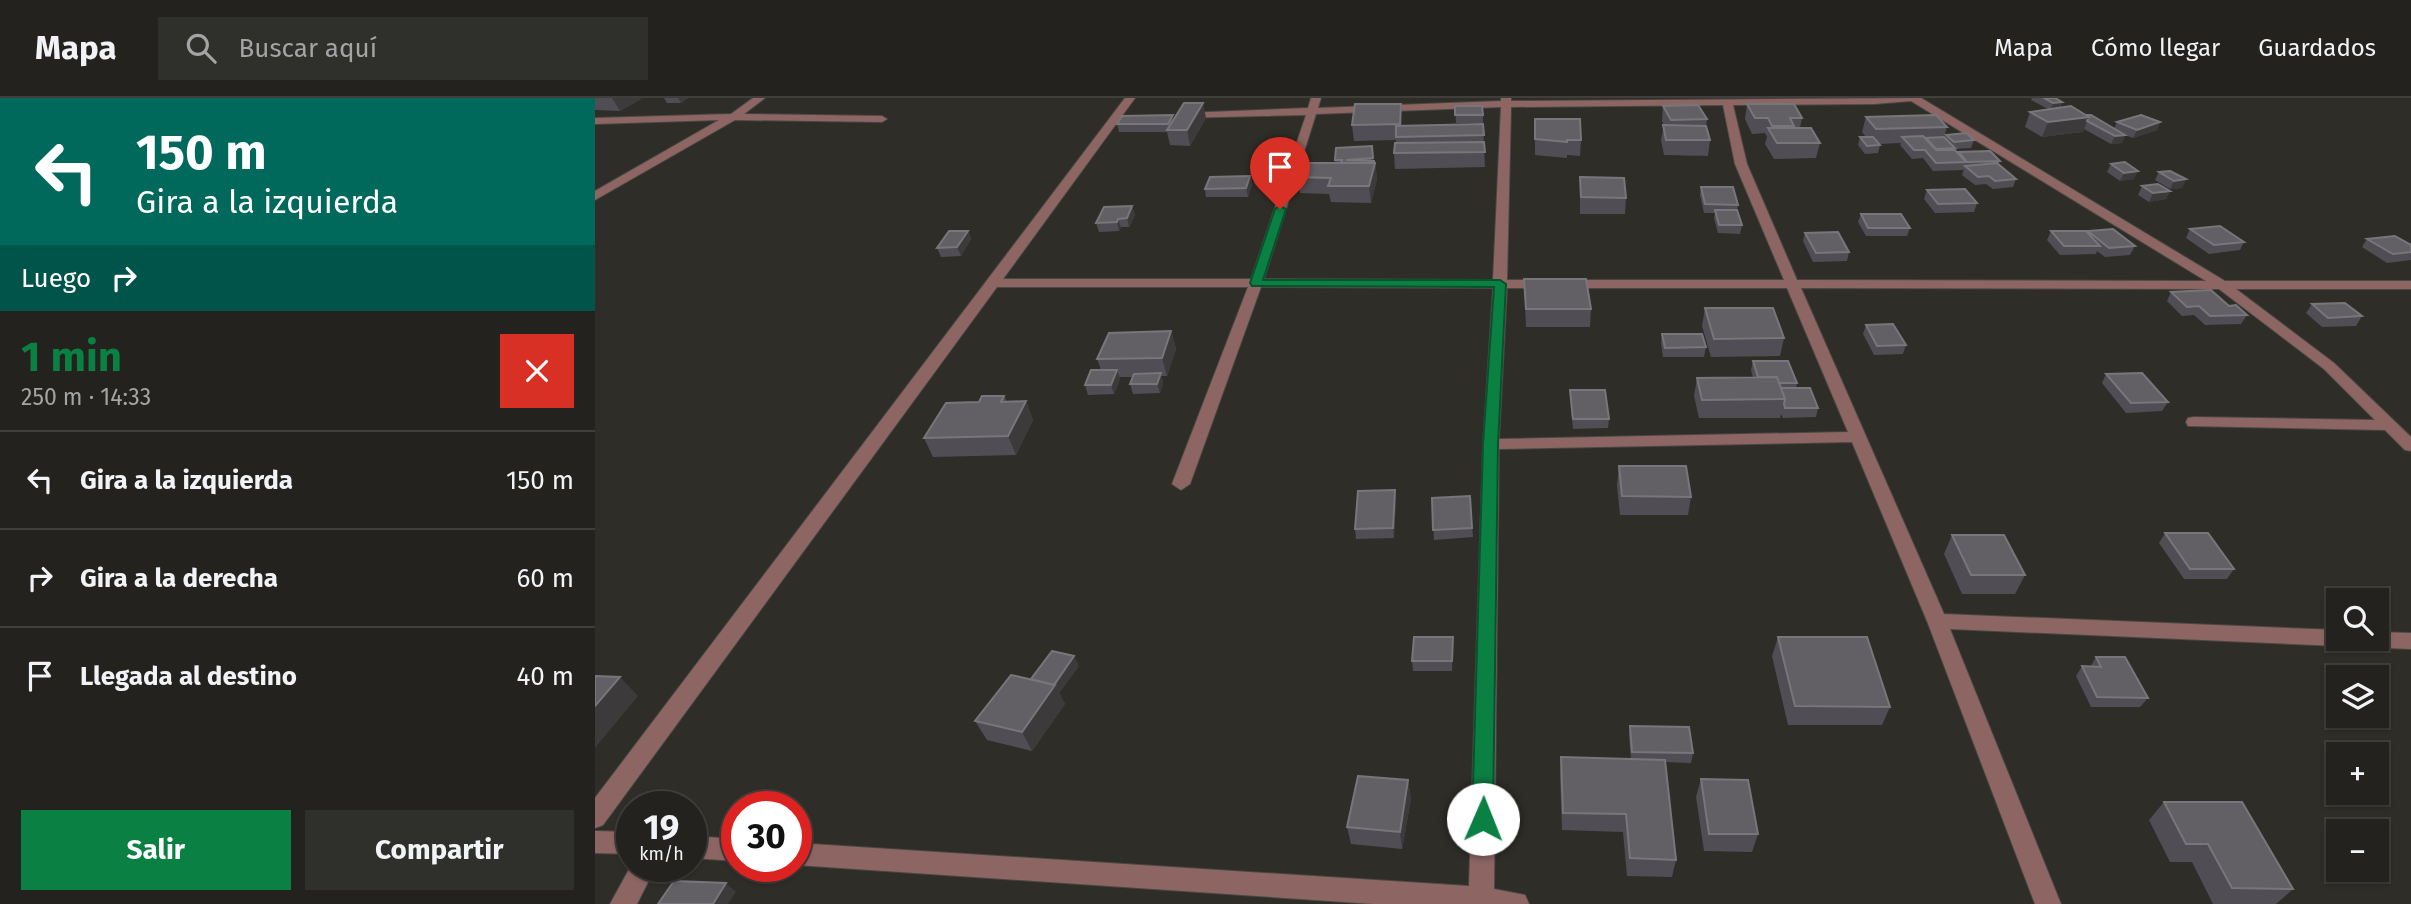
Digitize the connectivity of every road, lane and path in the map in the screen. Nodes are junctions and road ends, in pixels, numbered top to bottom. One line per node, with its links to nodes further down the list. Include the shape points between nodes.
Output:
1 (760, 98): 8 (street)
2 (1130, 98): 12 (street, via 1122,118)
3 (1912, 98): 5 (street); 16 (street)
4 (1506, 101): 5 (street); 6 (street); 14 (street)
5 (1727, 102): 15 (street, via 1741,164)
6 (1315, 104): 7 (street); 13 (street)
7 (1168, 116)
8 (733, 117): 9 (street); 10 (street); 11 (street)
9 (882, 119)
10 (595, 121)
11 (595, 196)
12 (994, 283): 13 (street); 28 (street)
13 (1256, 283): 14 (street); 23 (street)
14 (1500, 284): 15 (street); 21 (street)
15 (1793, 284): 16 (street); 20 (street)
16 (2221, 284): 17 (street); 19 (street, via 2329,366)
17 (2411, 285)
18 (2194, 422): 19 (street)
19 (2389, 425): 22 (street)
20 (1858, 437): 21 (street); 24 (street)
21 (1490, 444): 33 (street)
22 (2411, 446)
23 (1181, 484)
24 (1937, 621): 25 (street); 36 (street)
25 (2326, 637)
26 (2389, 640): 27 (street)
27 (2411, 641)
28 (595, 817)
29 (595, 842): 30 (street)
30 (616, 843)
31 (812, 855): 33 (street)
32 (635, 882): 34 (street)
33 (1481, 902): 35 (street)
34 (623, 904)
35 (1516, 904)
36 (2048, 904)

